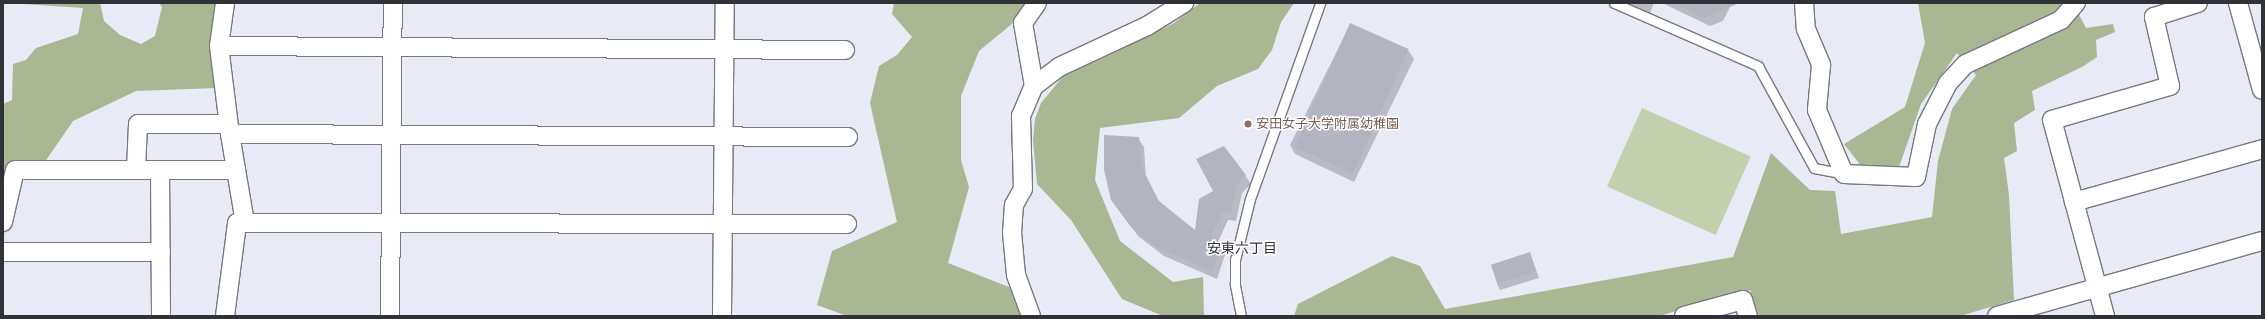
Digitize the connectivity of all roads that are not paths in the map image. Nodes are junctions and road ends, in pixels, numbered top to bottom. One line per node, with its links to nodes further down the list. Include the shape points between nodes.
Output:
1 (225, 3): 12 (street)
2 (393, 3): 13 (street)
3 (725, 3): 14 (street)
4 (1037, 3): 16 (street, via 1023,23)
5 (1184, 3): 16 (street, via 1147,26 1059,67)
6 (1320, 3): 42 (lane, via 1250,199 1236,252 1235,284)
7 (1614, 3): 26 (lane, via 1758,66 1814,168)
8 (1804, 3): 26 (street, via 1806,29 1820,65 1821,78 1816,96 1816,110)
9 (2076, 3): 26 (street, via 2061,20 1966,64 1948,84 1927,124 1916,177)
10 (2198, 3): 27 (street, via 2154,17 2170,86 2052,120)
11 (2238, 3): 17 (street)
12 (219, 46): 13 (street); 18 (street)
13 (392, 47): 14 (street); 19 (street)
14 (725, 49): 15 (street); 21 (street)
15 (845, 50)
16 (1034, 86): 41 (street, via 1021,116 1023,189 1014,204 1012,233 1016,275)
17 (2262, 90)
18 (229, 129): 19 (street); 23 (street, via 138,124); 25 (street)
19 (392, 136): 21 (street); 30 (street)
20 (848, 137): 21 (street)
21 (724, 138): 31 (street)
22 (2262, 149): 27 (street)
23 (136, 170): 24 (street); 28 (street, via 15,170)
24 (160, 170): 25 (street); 35 (street)
25 (236, 170): 29 (street)
26 (1844, 174)
27 (2074, 202): 36 (street)
28 (3, 222)
29 (245, 223): 30 (street); 38 (street, via 237,223)
30 (391, 223): 31 (street); 39 (street)
31 (723, 224): 32 (street); 40 (street)
32 (847, 224)
33 (2262, 241): 36 (street)
34 (3, 252): 35 (street)
35 (161, 252): 37 (street)
36 (2097, 288): 45 (street); 46 (street)
37 (161, 316)
38 (226, 316)
39 (390, 316)
40 (722, 316)
41 (1031, 316)
42 (1241, 316)
43 (1684, 316): 44 (street, via 1743,300)
44 (1748, 316)
45 (1996, 316)
46 (2105, 316)

